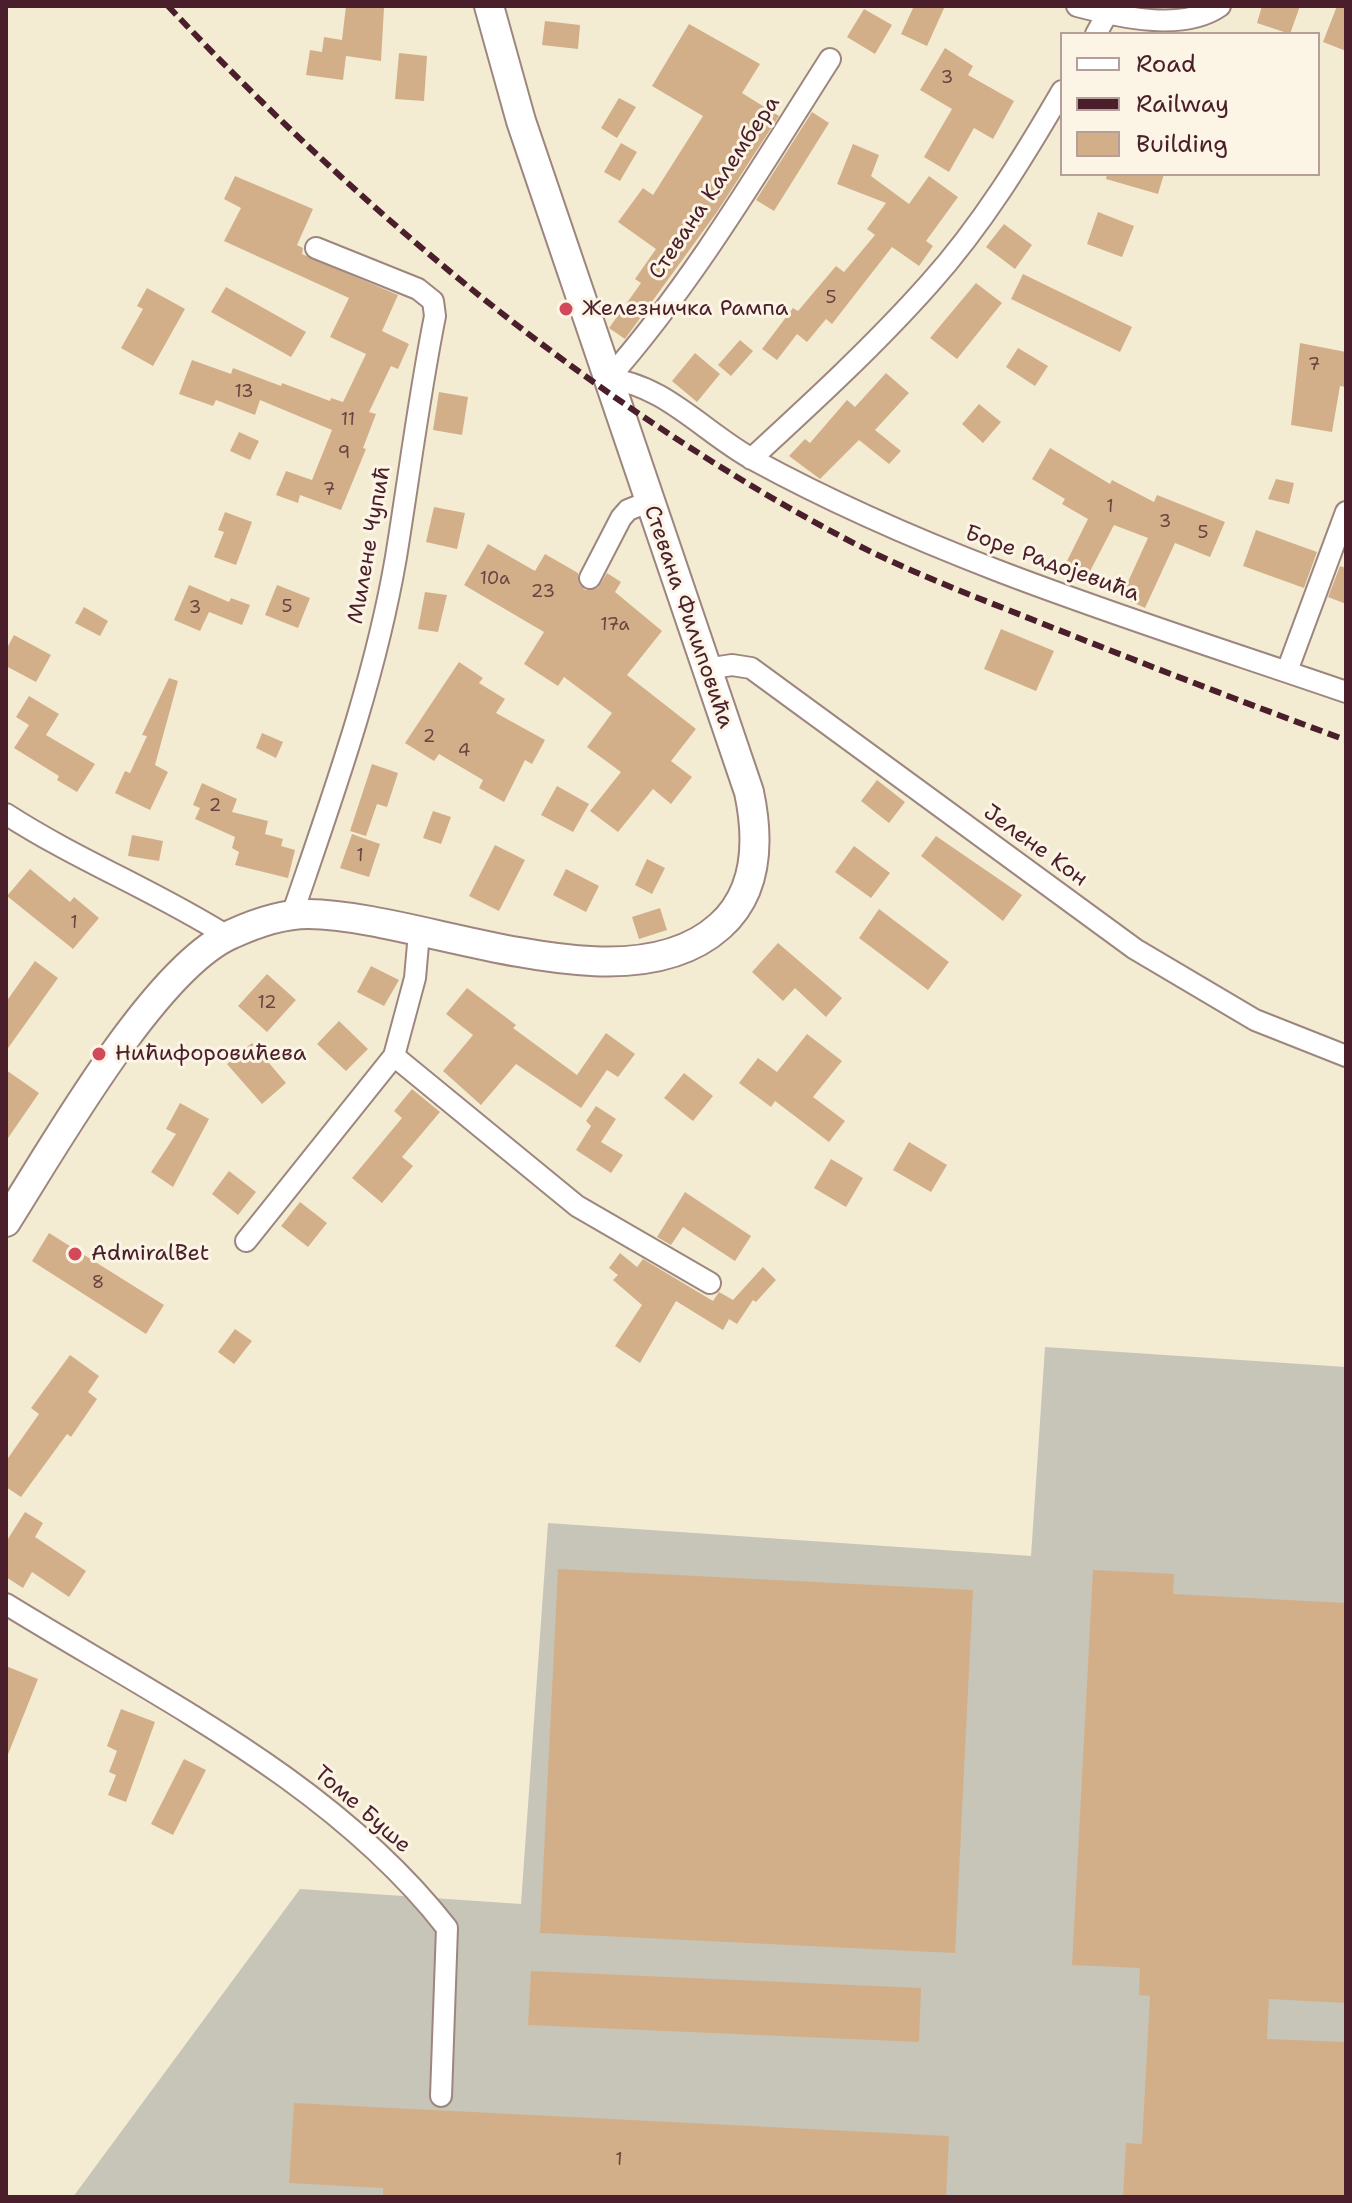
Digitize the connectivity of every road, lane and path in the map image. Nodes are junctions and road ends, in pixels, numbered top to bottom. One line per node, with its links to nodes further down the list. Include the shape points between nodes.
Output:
1 (489, 6): 9 (main road, Стевана Филиповића, via 521,121)
2 (1077, 6): 4 (street)
3 (1220, 6): 4 (street, via 1206,16 1184,20)
4 (1107, 14): 5 (street)
5 (1097, 32)
6 (830, 59): 9 (street, Стевана Калембера, via 710,242)
7 (1060, 94): 10 (street, via 1008,181 932,281)
8 (316, 248): 18 (street, Милене Чупић, via 418,289 433,301 435,316 396,558 374,654 351,744)
9 (608, 379): 10 (street, Боре Радојевића, via 648,390); 11 (main road, Стевана Филиповића)
10 (751, 459): 15 (street, Боре Радојевића, via 849,508 1000,572)
11 (648, 502): 13 (street, via 621,518); 14 (main road, Стевана Филиповића)
12 (1346, 512): 15 (street)
13 (590, 578)
14 (706, 669): 19 (main road, Стевана Филиповића, via 755,820 750,881 725,922 691,948 624,962 564,958); 22 (street, Јелене Кон, via 751,668 1135,949 1255,1020)
15 (1287, 671): 16 (street, Боре Радојевића)
16 (1346, 692)
17 (6, 814): 20 (street, via 49,842 167,898)
18 (292, 915): 19 (main road, Стевана Филиповића); 20 (main road, Стевана Филиповића)
19 (419, 933): 21 (street, via 415,978)
20 (227, 936): 23 (main road, Стевана Филиповића, via 167,984)
21 (394, 1056): 24 (street); 25 (street, via 577,1206)
22 (1346, 1056)
23 (6, 1222)
24 (246, 1241)
25 (710, 1283)
26 (6, 1604): 27 (street, Томе Буше, via 312,1793 422,1895 447,1928)
27 (441, 2096)

